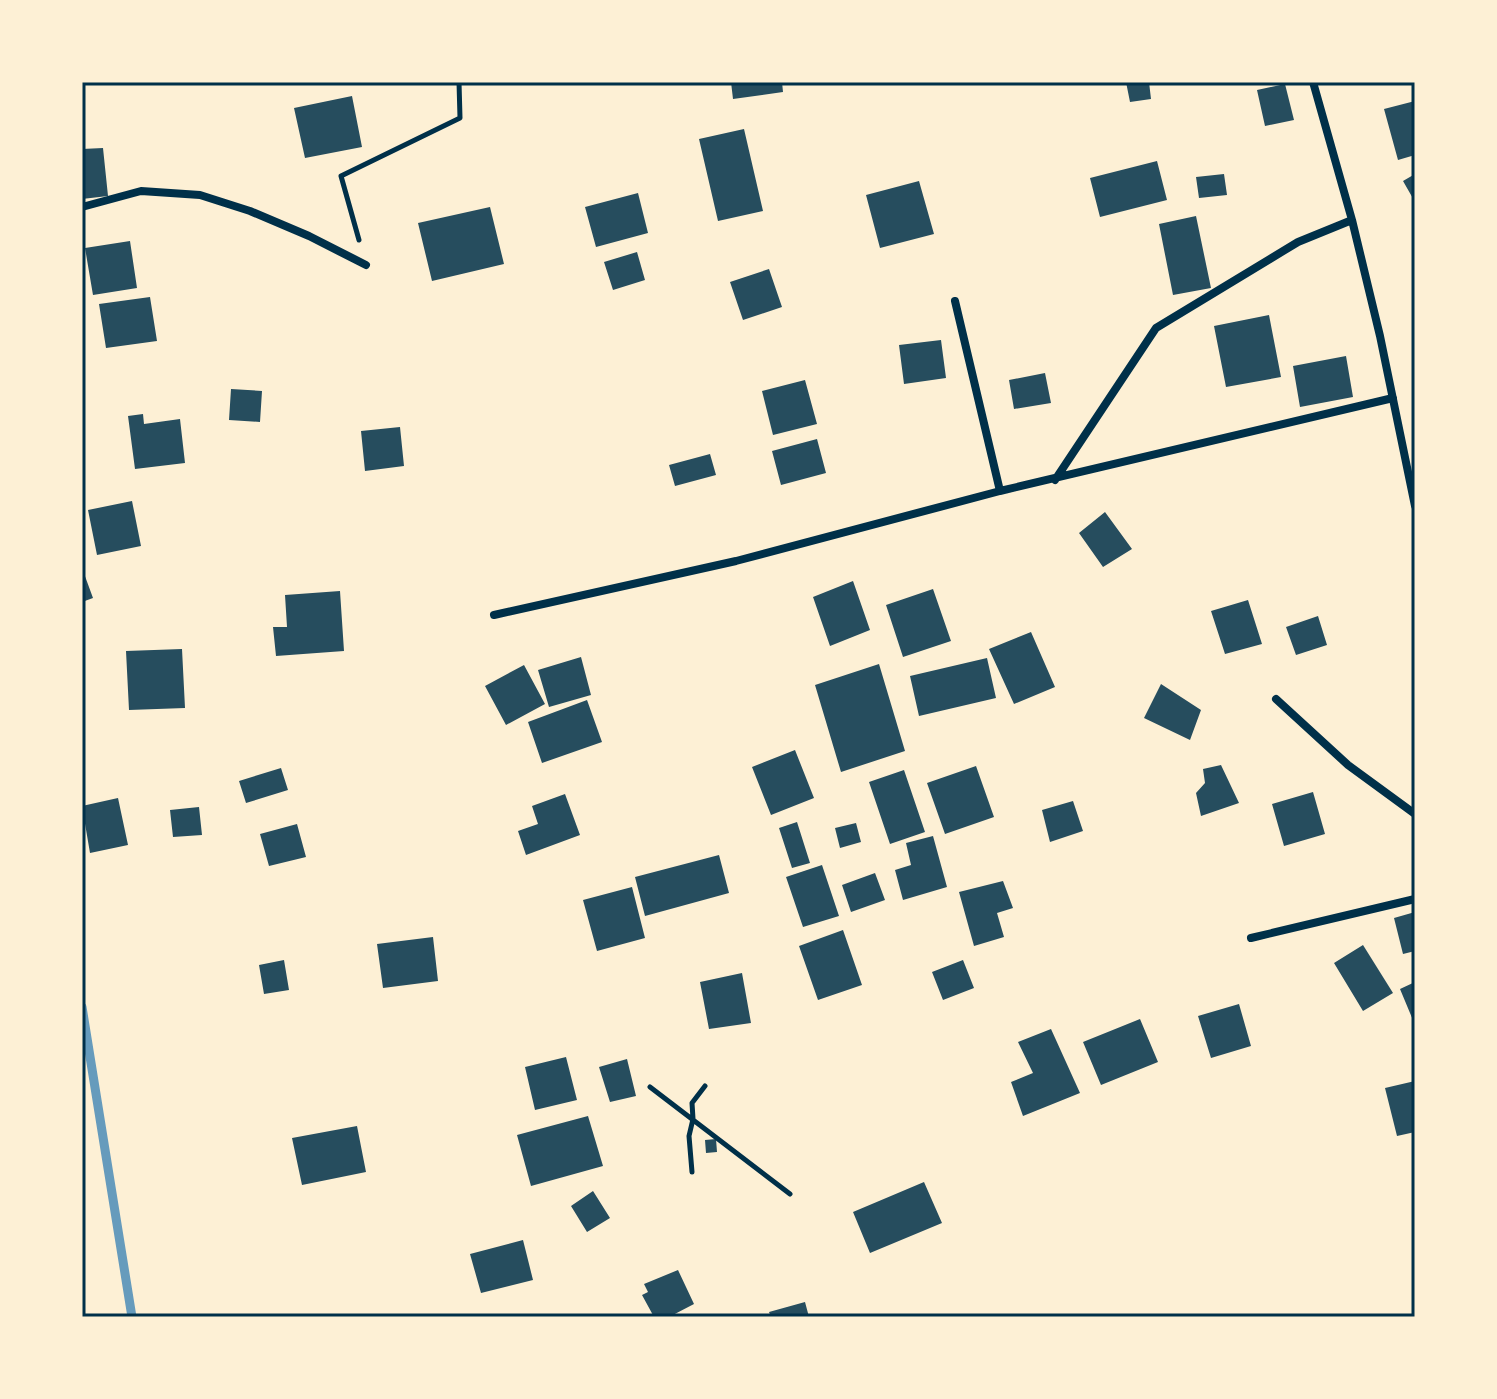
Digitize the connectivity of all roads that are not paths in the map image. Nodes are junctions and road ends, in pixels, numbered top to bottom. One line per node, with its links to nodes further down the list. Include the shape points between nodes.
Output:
1 (1313, 82): 3 (street)
2 (82, 207): 4 (street, via 141,191 200,195 250,211)
3 (1352, 220): 6 (street); 7 (street, via 1298,242 1156,328)
4 (366, 265)
5 (955, 301): 8 (street)
6 (1393, 398): 7 (street); 9 (street)
7 (1055, 480): 8 (street)
8 (1000, 491): 10 (street, via 736,561)
9 (1415, 506)
10 (494, 615)
11 (1276, 699): 12 (street, via 1348,765)
12 (1415, 814)
13 (1415, 899): 14 (street)
14 (1251, 938)

